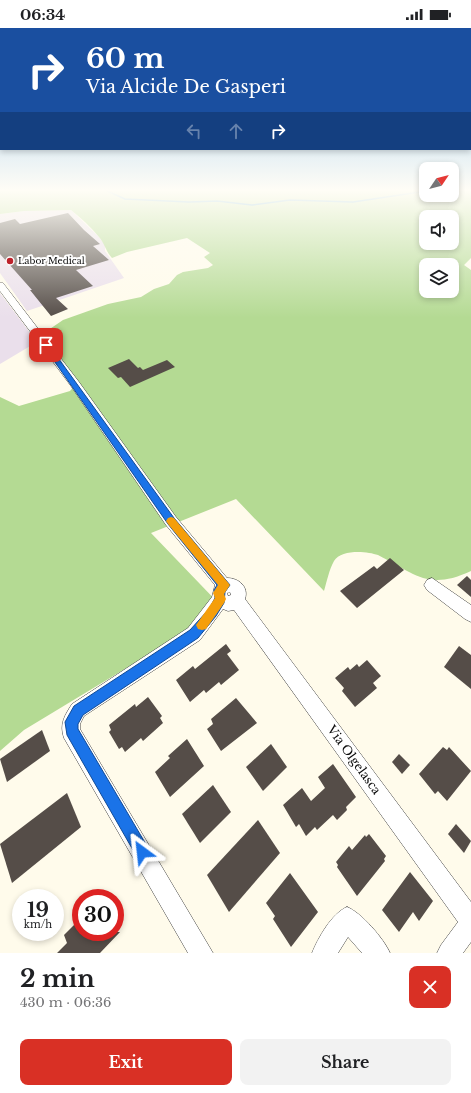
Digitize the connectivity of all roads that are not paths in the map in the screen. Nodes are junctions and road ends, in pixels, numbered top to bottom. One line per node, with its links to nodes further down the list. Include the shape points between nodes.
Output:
1 (0, 285): 3 (street, Via Olgelasca)
2 (432, 585): 4 (street)
3 (227, 595): 5 (street, Via Olgelasca); 6 (street, via 194,634 78,710 71,722 71,731)
4 (471, 614)
5 (471, 922): 9 (street)
6 (201, 953)
7 (324, 953): 8 (street, via 347,918)
8 (378, 953)
9 (449, 953)

